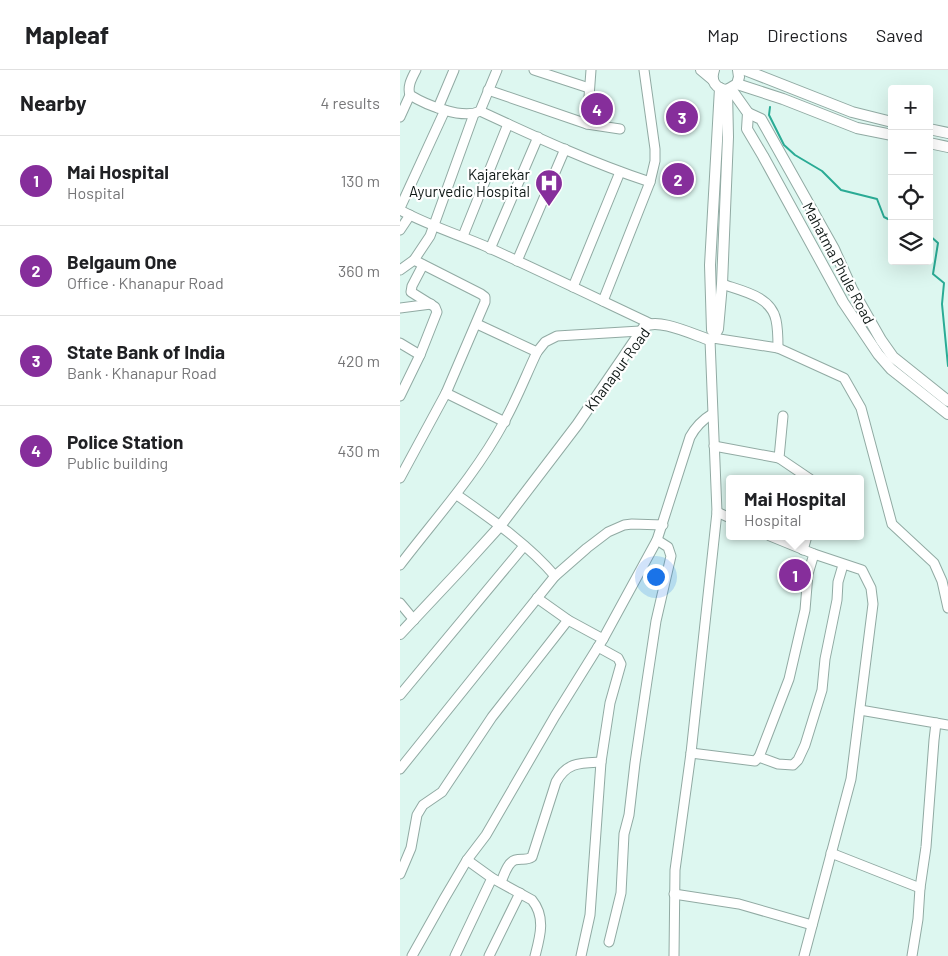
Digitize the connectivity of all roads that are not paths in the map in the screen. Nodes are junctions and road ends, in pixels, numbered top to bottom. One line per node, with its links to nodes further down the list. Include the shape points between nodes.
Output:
1 (416, 70): 15 (street)
2 (454, 70): 16 (street)
3 (497, 70): 14 (street)
4 (534, 70): 12 (street)
5 (591, 70): 12 (street)
6 (644, 70): 32 (street, via 655,149)
7 (702, 70): 11 (main road, Mahatma Phule Road)
8 (738, 70): 13 (main road, via 739,77)
9 (745, 70): 10 (main road)
10 (765, 73): 20 (main road, via 852,112)
11 (713, 75): 13 (main road, Mahatma Phule Road)
12 (589, 88): 22 (street)
13 (729, 88): 18 (main road, Mahatma Phule Road); 26 (main road, via 783,99 857,128); 43 (main road); 51 (main road, via 710,265)
14 (488, 90): 17 (street); 22 (street)
15 (406, 91): 16 (street); 19 (street)
16 (442, 109): 17 (street); 33 (street)
17 (477, 112): 21 (street); 35 (street)
18 (748, 113): 58 (main road, Mahatma Phule Road, via 761,119 881,340 893,357); 60 (main road, Mahatma Phule Road, via 747,129 843,302 891,369)
19 (400, 117)
20 (888, 121)
21 (508, 124): 27 (street); 37 (street)
22 (587, 124): 23 (street)
23 (620, 129)
24 (933, 130): 25 (main road)
25 (948, 132)
26 (888, 134)
27 (538, 137): 30 (street); 38 (street)
28 (933, 144): 29 (main road)
29 (948, 146)
30 (565, 149): 31 (street); 40 (street)
31 (620, 172): 32 (street); 44 (street)
32 (650, 182): 45 (street)
33 (400, 209): 34 (street)
34 (410, 216): 35 (street); 36 (street)
35 (433, 226): 37 (street); 39 (street, via 426,244)
36 (400, 230)
37 (463, 236): 38 (street)
38 (490, 249): 40 (street)
39 (414, 260): 41 (street); 42 (street)
40 (517, 261): 44 (street)
41 (423, 265): 46 (street, via 411,292); 49 (street, via 484,297)
42 (400, 270)
43 (722, 284): 51 (main road, via 718,329); 53 (street, via 769,305 776,320)
44 (573, 287): 45 (street)
45 (603, 301): 48 (street)
46 (430, 304): 47 (street); 55 (street, via 437,312)
47 (400, 308)
48 (649, 323): 50 (main road, Khanapur Road); 51 (main road, Khanapur Road)
49 (477, 324): 54 (street); 56 (street)
50 (640, 331): 54 (street, via 557,336 545,342); 71 (main road, Khanapur Road, via 577,424)
51 (713, 337): 53 (street); 59 (street)
52 (400, 343): 55 (street)
53 (778, 348): 83 (street, via 844,378 861,408 892,524 934,563)
54 (537, 352): 62 (street)
55 (420, 355): 57 (street)
56 (446, 393): 62 (street); 66 (street)
57 (400, 396)
58 (948, 401)
59 (712, 414): 63 (street); 70 (street, via 695,427 690,437)
60 (948, 414)
61 (783, 416): 64 (street)
62 (505, 422): 67 (street)
63 (714, 446): 64 (street); 68 (street)
64 (779, 458): 65 (street)
65 (804, 475)
66 (400, 478)
67 (456, 495): 71 (street); 78 (street)
68 (717, 512): 69 (street); 92 (street)
69 (726, 516)
70 (663, 525): 72 (street); 80 (street, via 624,525 608,532)
71 (500, 526): 75 (street); 84 (main road, Khanapur Road)
72 (657, 540): 87 (street); 105 (street, via 668,547 671,556 646,681 630,815 624,834 621,894)
73 (779, 540): 76 (street)
74 (806, 540): 76 (street)
75 (524, 546): 80 (street); 88 (street)
76 (803, 550): 77 (street)
77 (814, 554): 79 (street); 93 (street, via 789,679)
78 (400, 565)
79 (843, 565): 89 (street, via 862,570 871,588 873,604); 93 (street, via 822,690 805,745 793,765)
80 (556, 576): 81 (street)
81 (537, 598): 85 (street); 95 (street)
82 (400, 604): 84 (street)
83 (948, 608)
84 (414, 620): 86 (main road, Khanapur Road)
85 (568, 620): 87 (street); 98 (street, via 492,717 442,792 423,805 417,814 411,848)
86 (400, 634)
87 (600, 643): 94 (street, via 621,664 610,703); 97 (street, via 486,834)
88 (400, 694)
89 (860, 710): 90 (street); 96 (street, via 851,779)
90 (936, 723): 91 (street); 101 (street)
91 (948, 725)
92 (691, 753): 93 (street, via 755,761); 103 (street)
93 (760, 757)
94 (601, 762): 100 (street, via 584,762 562,772 532,857 514,860); 110 (street, via 590,915)
95 (400, 769)
96 (831, 853): 101 (street); 104 (street)
97 (467, 860): 99 (street); 106 (street)
98 (400, 874)
99 (492, 878): 100 (street); 107 (street)
100 (501, 882): 102 (street)
101 (920, 888): 113 (street)
102 (520, 893): 108 (street); 109 (street, via 532,900 540,912 541,932)
103 (674, 894): 104 (street, via 739,904); 111 (street)
104 (812, 925): 112 (street)
105 (609, 942)
106 (412, 956)
107 (455, 956)
108 (489, 956)
109 (535, 956)
110 (581, 956)
111 (674, 956)
112 (804, 956)
113 (912, 956)

